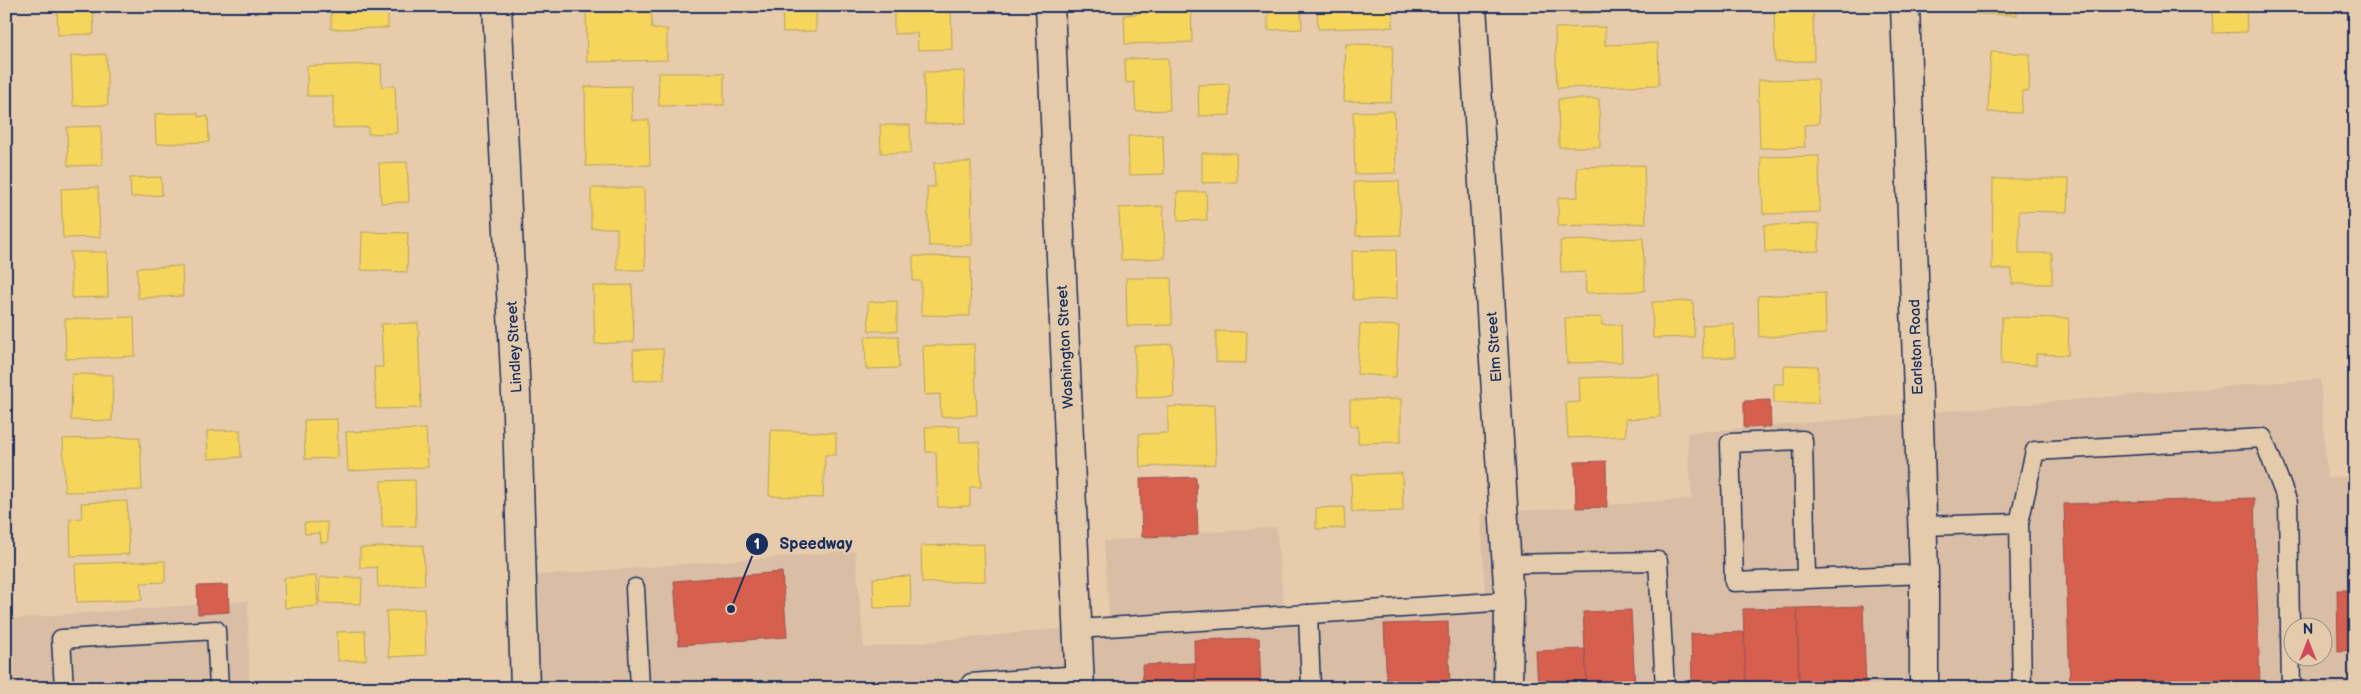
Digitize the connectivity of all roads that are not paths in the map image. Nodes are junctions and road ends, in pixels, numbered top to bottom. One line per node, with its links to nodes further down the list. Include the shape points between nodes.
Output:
1 (497, 6): 18 (street, Lindley Street, via 517,415)
2 (1050, 6): 13 (street, Washington Street)
3 (1472, 6): 7 (street, Elm Street)
4 (1905, 6): 6 (street, Earlston Road)
5 (2019, 522): 6 (lane); 24 (lane); 25 (lane, via 2034,451 2263,438 2288,503)
6 (1922, 526): 8 (street, Earlston Road)
7 (1507, 564): 11 (street, Elm Street); 22 (lane, via 1658,561)
8 (1924, 574): 9 (lane); 23 (street, Earlston Road)
9 (1806, 578): 9 (lane, via 1803,440 1730,444 1734,582)
10 (635, 588): 19 (lane)
11 (1509, 601): 12 (lane); 21 (street, Elm Street)
12 (1308, 614): 13 (lane); 20 (lane)
13 (1078, 629): 14 (street, Washington Street)
14 (1080, 681): 15 (lane)
15 (971, 685)
16 (64, 688): 17 (lane, via 61,639 216,630)
17 (219, 688)
18 (525, 688)
19 (640, 688)
20 (1311, 688)
21 (1508, 688)
22 (1665, 688)
23 (1924, 688)
24 (2022, 688)
25 (2291, 688)

